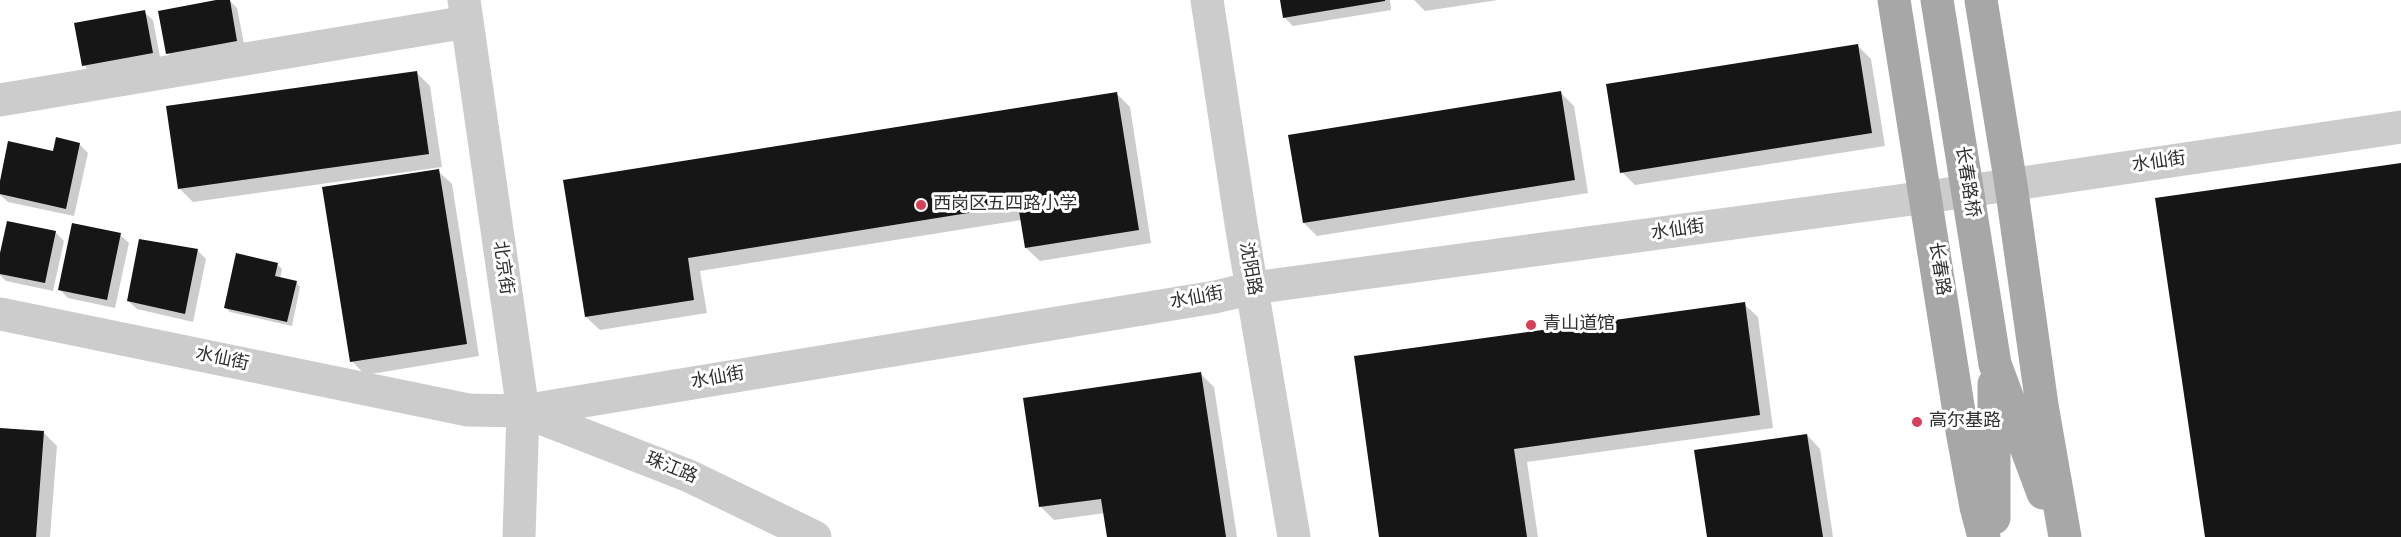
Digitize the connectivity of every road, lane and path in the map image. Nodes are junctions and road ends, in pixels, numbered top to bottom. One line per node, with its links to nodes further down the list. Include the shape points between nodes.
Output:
1 (1207, 0): 10 (street, 沈阳路)
2 (1894, 0): 9 (main road, 长春路)
3 (1937, 0): 12 (main road, 长春路桥, bridge)
4 (1981, 0): 8 (main road)
5 (465, 11): 6 (street); 13 (street, 北京街)
6 (0, 100)
7 (2401, 127): 8 (street, 水仙街)
8 (2011, 185): 9 (street, 水仙街); 20 (main road)
9 (1927, 197): 10 (street, 水仙街); 17 (main road, 长春路, via 1962,431)
10 (1253, 288): 13 (street, 水仙街); 16 (street, 沈阳路)
11 (0, 314): 13 (street, 水仙街, via 468,410)
12 (1995, 364): 18 (main road); 19 (main road)
13 (523, 411): 14 (street, 北京街); 15 (street, 珠江路, via 689,476)
14 (519, 537)
15 (815, 537)
16 (1294, 537)
17 (1984, 537)
18 (1994, 537)
19 (2060, 537)
20 (2065, 537)

